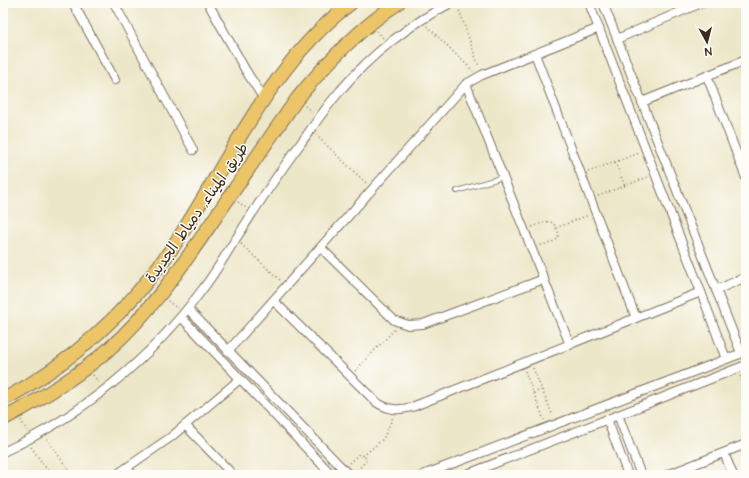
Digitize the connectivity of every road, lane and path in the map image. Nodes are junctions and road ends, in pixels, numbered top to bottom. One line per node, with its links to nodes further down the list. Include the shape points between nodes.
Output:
1 (73, 3): 20 (street)
2 (114, 3): 27 (street)
3 (208, 3): 22 (street)
4 (350, 3): 22 (main road, طريق الميناء, دمياط الجديدة, via 293,58)
5 (398, 3): 12 (main road, طريق الميناء, دمياط الجديدة)
6 (451, 3): 11 (street)
7 (457, 3): 18 (path)
8 (589, 3): 13 (street)
9 (603, 3): 14 (street)
10 (701, 3): 14 (street)
11 (421, 21): 15 (street); 18 (path)
12 (370, 24): 15 (path); 23 (main road, طريق الميناء, دمياط الجديدة, via 331,59)
13 (599, 28): 16 (street); 28 (street)
14 (617, 38): 24 (street)
15 (389, 44): 25 (street, via 341,90)
16 (534, 54): 18 (street); 30 (street)
17 (746, 60): 19 (street)
18 (480, 76): 21 (street)
19 (707, 76): 24 (street); 33 (street)
20 (115, 80)
21 (466, 84): 32 (street); 35 (street)
22 (264, 99): 71 (main road, طريق الميناء, دمياط الجديدة, via 182,234 130,302 99,333 66,360 30,385)
23 (297, 99): 25 (path); 37 (main road, طريق الميناء, دمياط الجديدة)
24 (642, 102): 49 (street)
25 (319, 118): 26 (street)
26 (311, 130): 35 (path); 40 (street)
27 (193, 150)
28 (646, 150): 29 (path); 31 (street)
29 (615, 162): 30 (path); 34 (path)
30 (581, 175): 38 (street)
31 (656, 175): 34 (path); 50 (street)
32 (503, 177): 36 (lane); 42 (street)
33 (746, 178)
34 (625, 186): 38 (path)
35 (372, 189): 44 (street)
36 (457, 191)
37 (230, 196): 40 (path); 51 (main road, طريق الميناء, دمياط الجديدة)
38 (590, 199): 39 (street)
39 (595, 212): 41 (path); 54 (street)
40 (252, 213): 43 (street)
41 (556, 228): 42 (path, via 547,221); 45 (path, via 556,240)
42 (524, 230): 45 (street)
43 (235, 239): 48 (path); 53 (street, via 219,266)
44 (321, 248): 48 (street); 55 (street, via 394,320)
45 (532, 249): 47 (street)
46 (746, 277): 49 (street)
47 (544, 279): 55 (street, via 423,324); 56 (street)
48 (287, 286): 52 (street)
49 (716, 290): 58 (street)
50 (701, 292): 54 (street); 59 (street)
51 (160, 294): 53 (path); 63 (main road, طريق الميناء, دمياط الجديدة, via 141,318 110,349)
52 (274, 301): 57 (street); 65 (street)
53 (184, 313): 57 (street); 66 (street); 68 (street, via 132,368)
54 (636, 318): 56 (street)
55 (401, 323): 65 (path)
56 (570, 344): 60 (street)
57 (228, 351): 88 (street)
58 (744, 352): 59 (street)
59 (726, 359): 78 (street)
60 (530, 360): 61 (street); 67 (path)
61 (522, 364): 69 (path); 72 (street, via 412,407)
62 (746, 365): 64 (street)
63 (86, 367): 68 (path); 73 (main road, طريق الميناء, دمياط الجديدة, via 39,400)
64 (737, 369): 70 (path); 74 (street)
65 (350, 376): 72 (street, via 376,402)
66 (240, 379): 77 (street); 95 (street)
67 (542, 389): 69 (path); 78 (path)
68 (104, 390): 80 (street)
69 (533, 392): 79 (path)
70 (746, 392)
71 (4, 398)
72 (397, 410): 85 (path, via 383,439)
73 (16, 412): 75 (main road, طريق الميناء, دمياط الجديدة); 81 (path)
74 (618, 415): 76 (street); 101 (street)
75 (3, 419)
76 (607, 419): 99 (street); 100 (street)
77 (185, 425): 87 (street); 94 (street)
78 (556, 425): 79 (street)
79 (548, 428): 98 (street)
80 (42, 431): 81 (street); 86 (path)
81 (28, 439): 83 (street); 89 (path)
82 (746, 444): 84 (street)
83 (3, 452)
84 (724, 453): 102 (street); 103 (street)
85 (363, 456): 88 (path, via 357,454); 97 (path, via 366,461)
86 (67, 468): 90 (path); 91 (path)
87 (127, 468): 92 (street); 93 (street)
88 (343, 469): 96 (street)
89 (51, 475)
90 (57, 475)
91 (72, 475)
92 (116, 475)
93 (134, 475)
94 (233, 475)
95 (332, 475)
96 (349, 475)
97 (354, 475)
98 (423, 475)
99 (465, 475)
100 (628, 475)
101 (641, 475)
102 (667, 475)
103 (733, 475)

